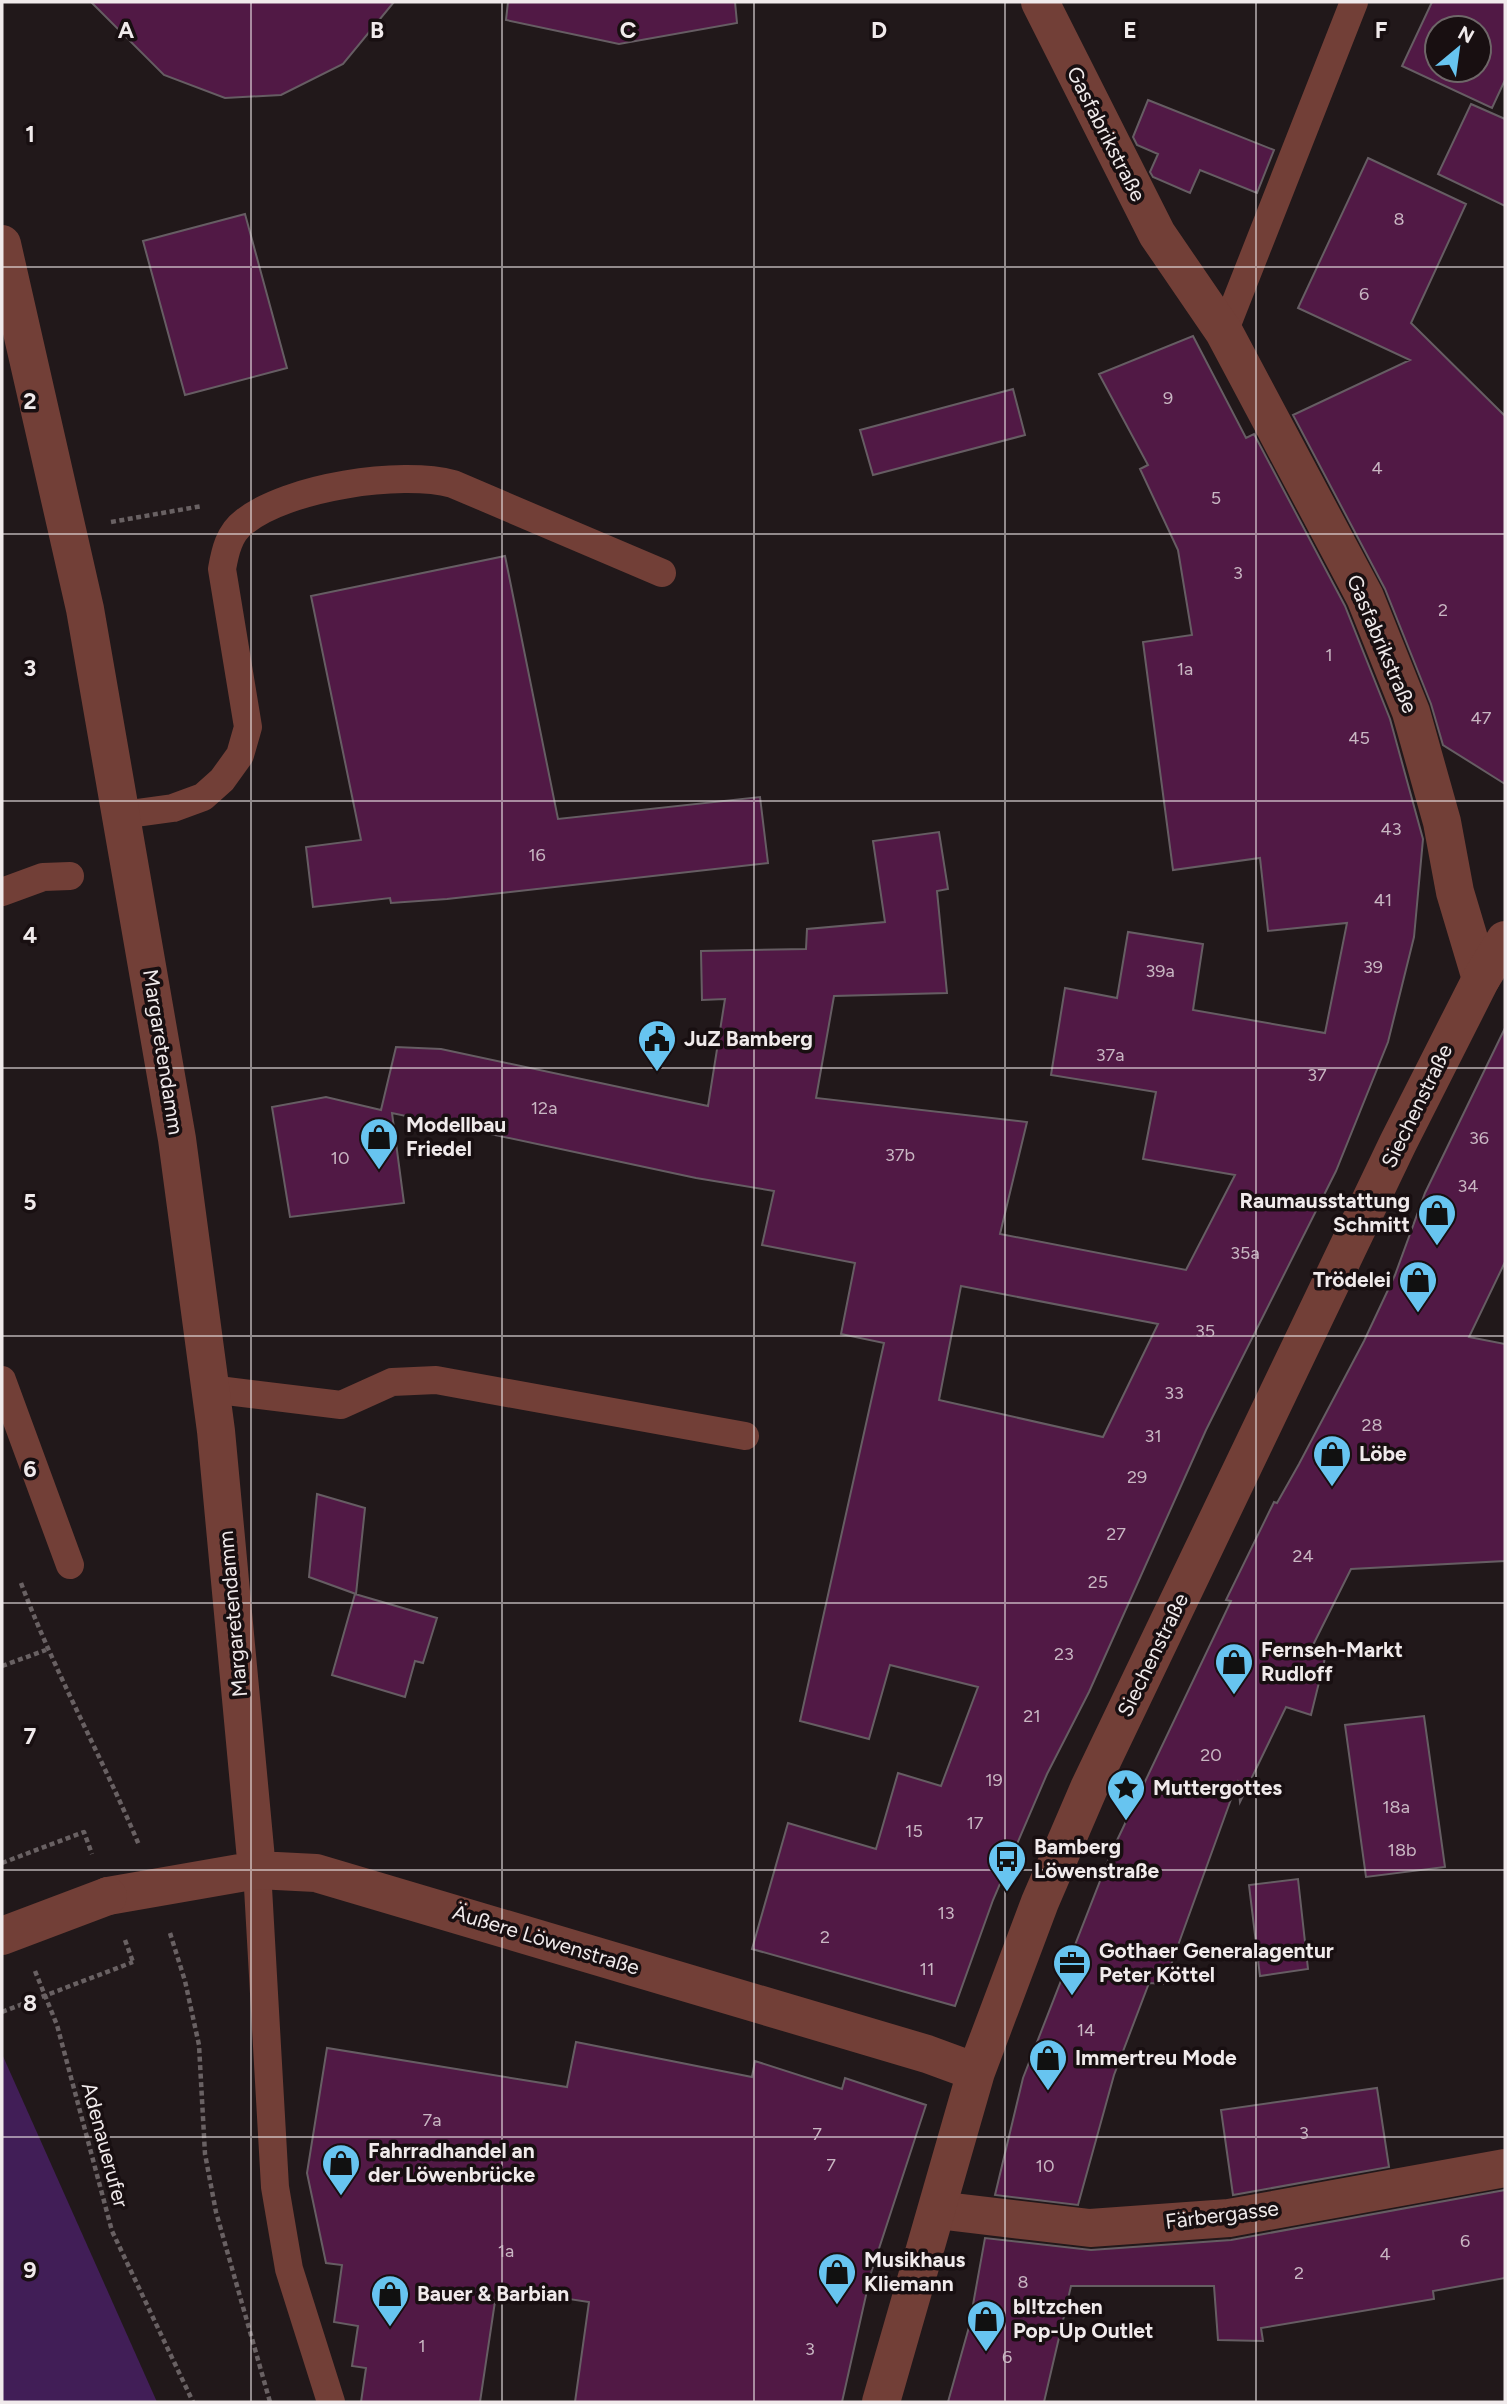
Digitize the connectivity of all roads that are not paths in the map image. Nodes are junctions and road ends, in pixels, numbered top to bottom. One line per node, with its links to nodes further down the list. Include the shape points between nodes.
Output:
1 (1040, 2): 4 (street, Gasfabrikstraße, via 1157,234)
2 (1354, 2): 4 (lane)
3 (2, 244): 6 (street, Margaretendamm, via 69,530)
4 (1224, 332): 10 (street, Gasfabrikstraße, via 1366,597 1411,712)
5 (662, 573): 6 (lane, via 432,479 390,480 279,503 243,522 225,547 222,569 248,727 240,755 203,797 173,808)
6 (122, 815): 12 (street, Margaretendamm, via 177,1139)
7 (70, 876): 8 (lane, via 43,877)
8 (2, 892)
9 (1505, 940): 10 (street, Siechenstraße)
10 (1481, 979): 17 (street, Siechenstraße, via 1089,1788)
11 (2, 1380): 14 (lane)
12 (210, 1389): 13 (lane, via 341,1405 393,1382 436,1380); 15 (street, Margaretendamm)
13 (745, 1436)
14 (70, 1565)
15 (257, 1870): 16 (street, Äußere Löwenstraße, bridge, via 108,1896); 17 (street, Äußere Löwenstraße, via 348,1880); 20 (lane, via 275,2187 289,2269)
16 (2, 1936)
17 (976, 2072): 19 (street, Siechenstraße)
18 (1505, 2168): 19 (street, Färbergasse, via 1229,2218 1090,2228)
19 (937, 2210): 21 (street, Siechenstraße)
20 (331, 2402)
21 (881, 2402)

